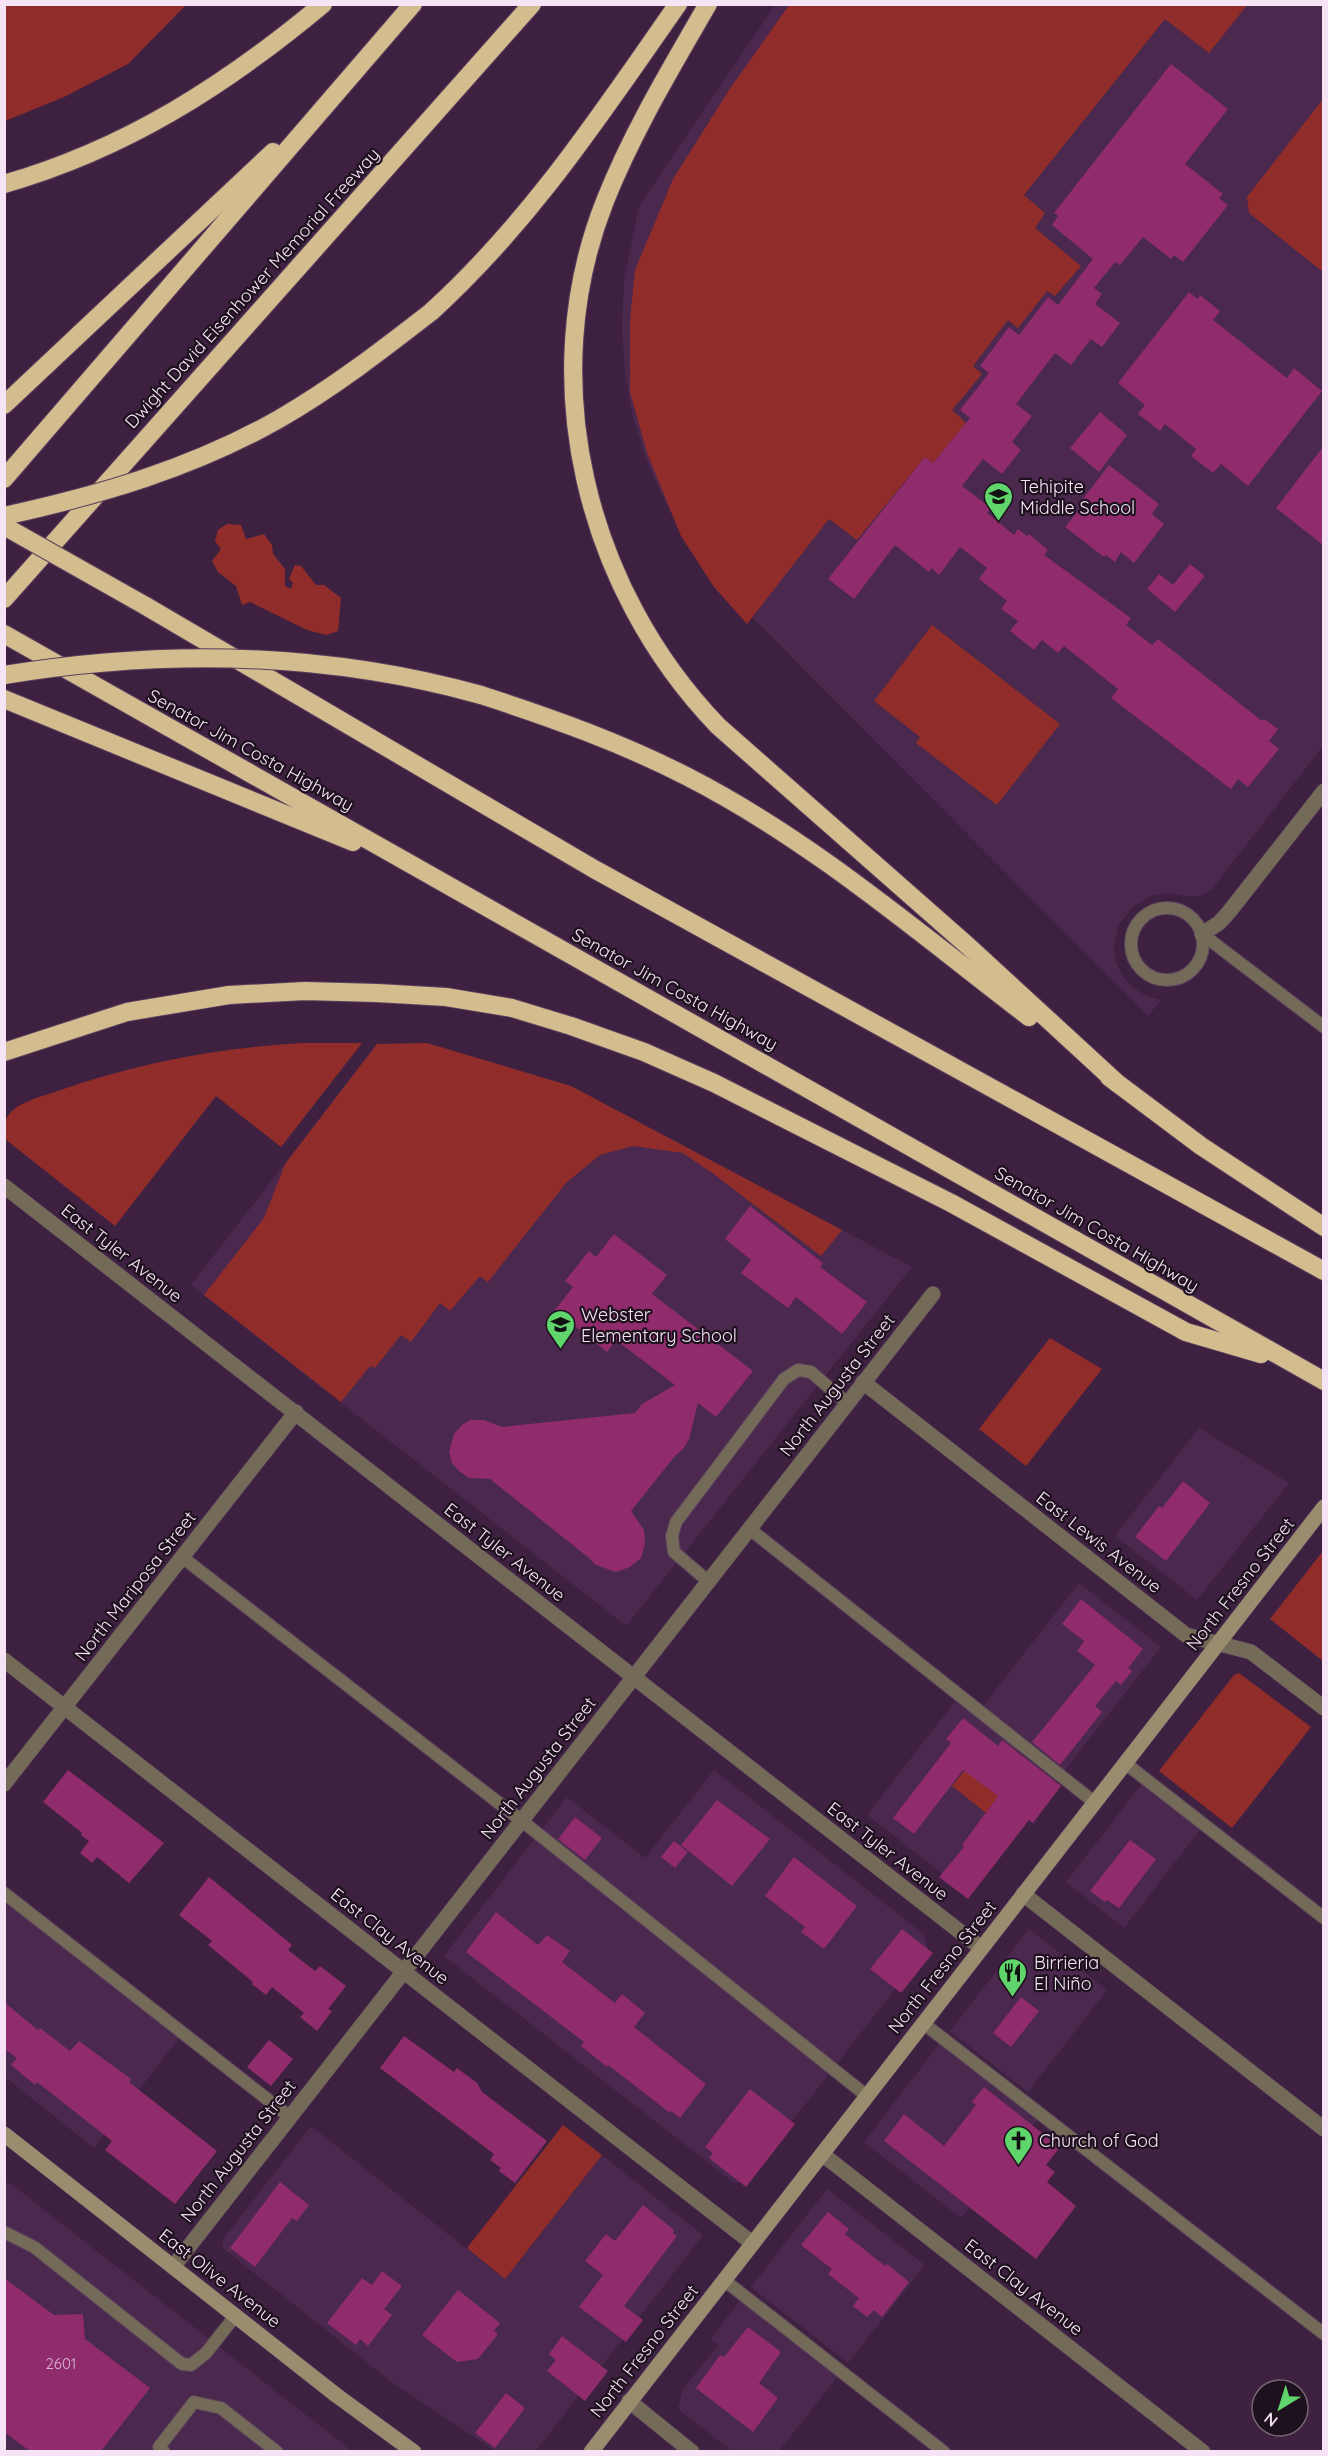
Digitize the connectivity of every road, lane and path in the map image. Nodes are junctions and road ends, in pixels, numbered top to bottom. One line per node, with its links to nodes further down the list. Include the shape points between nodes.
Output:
1 (322, 4): 7 (highway, via 271,47 158,122 75,161)
2 (413, 4): 6 (highway)
3 (532, 4): 12 (highway, Dwight David Eisenhower Memorial Freeway)
4 (678, 4): 10 (highway, bridge, via 561,171 499,246 431,312 378,354 278,420 214,451 150,477 72,501)
5 (708, 4): 21 (highway, via 621,165 605,202 579,287 573,384 577,434 585,482 606,551 632,607 670,671 711,720)
6 (344, 85): 8 (highway); 9 (highway)
7 (4, 184)
8 (4, 405)
9 (4, 479)
10 (4, 516)
11 (4, 526): 24 (highway, bridge, via 594,869)
12 (4, 599)
13 (4, 634): 17 (highway, Senator Jim Costa Highway, bridge)
14 (4, 675): 21 (highway, bridge, via 178,658 281,661 378,672 481,695 602,737 688,777 764,820 861,888)
15 (4, 699): 17 (highway)
16 (1323, 791): 18 (street, via 1229,912)
17 (424, 871): 26 (highway, Senator Jim Costa Highway)
18 (1202, 934): 18 (lane, via 1188,914 1159,908 1142,916 1135,926 1130,949 1134,961 1151,977 1174,980 1195,968 1201,957); 19 (lane)
19 (1323, 1027)
20 (4, 1052): 26 (highway, via 127,1012 229,995 377,993 446,997 512,1008 644,1052 714,1083 951,1203 1186,1332)
21 (1117, 1083): 23 (highway)
22 (4, 1186): 30 (street, East Tyler Avenue)
23 (1323, 1227)
24 (1323, 1271)
25 (933, 1294): 28 (street, North Augusta Street)
26 (1291, 1363): 27 (highway, Senator Jim Costa Highway)
27 (1323, 1381)
28 (863, 1382): 29 (street, North Augusta Street); 35 (street, East Lewis Avenue, via 1186,1635)
29 (847, 1403): 32 (street, North Augusta Street); 34 (lane, via 811,1372 798,1370 784,1378 676,1522 672,1536 674,1552)
30 (296, 1412): 33 (street, North Mariposa Street); 37 (street, East Tyler Avenue)
31 (1323, 1507): 35 (main road, North Fresno Street)
32 (751, 1530): 34 (street, North Augusta Street); 42 (lane)
33 (182, 1557): 38 (street, North Mariposa Street); 43 (lane)
34 (709, 1582): 37 (street, North Augusta Street)
35 (1218, 1643): 39 (street, East Lewis Avenue, via 1251,1652); 40 (main road, North Fresno Street)
36 (4, 1660): 38 (street, East Clay Avenue)
37 (634, 1677): 43 (street, North Augusta Street); 47 (street, East Tyler Avenue)
38 (65, 1707): 41 (street, North Mariposa Street); 48 (street, East Clay Avenue)
39 (1323, 1708)
40 (1125, 1763): 42 (main road, North Fresno Street); 46 (lane)
41 (4, 1784)
42 (1095, 1802): 45 (main road, North Fresno Street)
43 (522, 1821): 48 (street, North Augusta Street); 50 (lane)
44 (4, 1893): 51 (lane)
45 (1023, 1894): 47 (main road, North Fresno Street); 52 (street)
46 (1323, 1918)
47 (981, 1948): 49 (main road, North Fresno Street)
48 (404, 1972): 51 (street, North Augusta Street); 56 (street, East Clay Avenue)
49 (923, 2023): 50 (main road, North Fresno Street); 60 (lane)
50 (867, 2096): 54 (main road, North Fresno Street)
51 (290, 2116): 57 (street, North Augusta Street)
52 (1323, 2129)
53 (6, 2139): 57 (main road, East Olive Avenue)
54 (822, 2154): 56 (main road, North Fresno Street); 68 (street, East Clay Avenue)
55 (4, 2232): 59 (lane, via 34,2247 182,2364 190,2365 206,2353)
56 (752, 2243): 58 (main road, North Fresno Street)
57 (173, 2267): 59 (main road, East Olive Avenue)
58 (724, 2280): 61 (main road, North Fresno Street); 67 (lane)
59 (236, 2315): 64 (main road, East Olive Avenue)
60 (1323, 2334)
61 (629, 2402): 65 (main road, North Fresno Street); 66 (street)
62 (164, 2451): 63 (lane, via 159,2447 194,2402 221,2408)
63 (277, 2451)
64 (414, 2451)
65 (591, 2451)
66 (692, 2451)
67 (944, 2451)
68 (1203, 2451)

